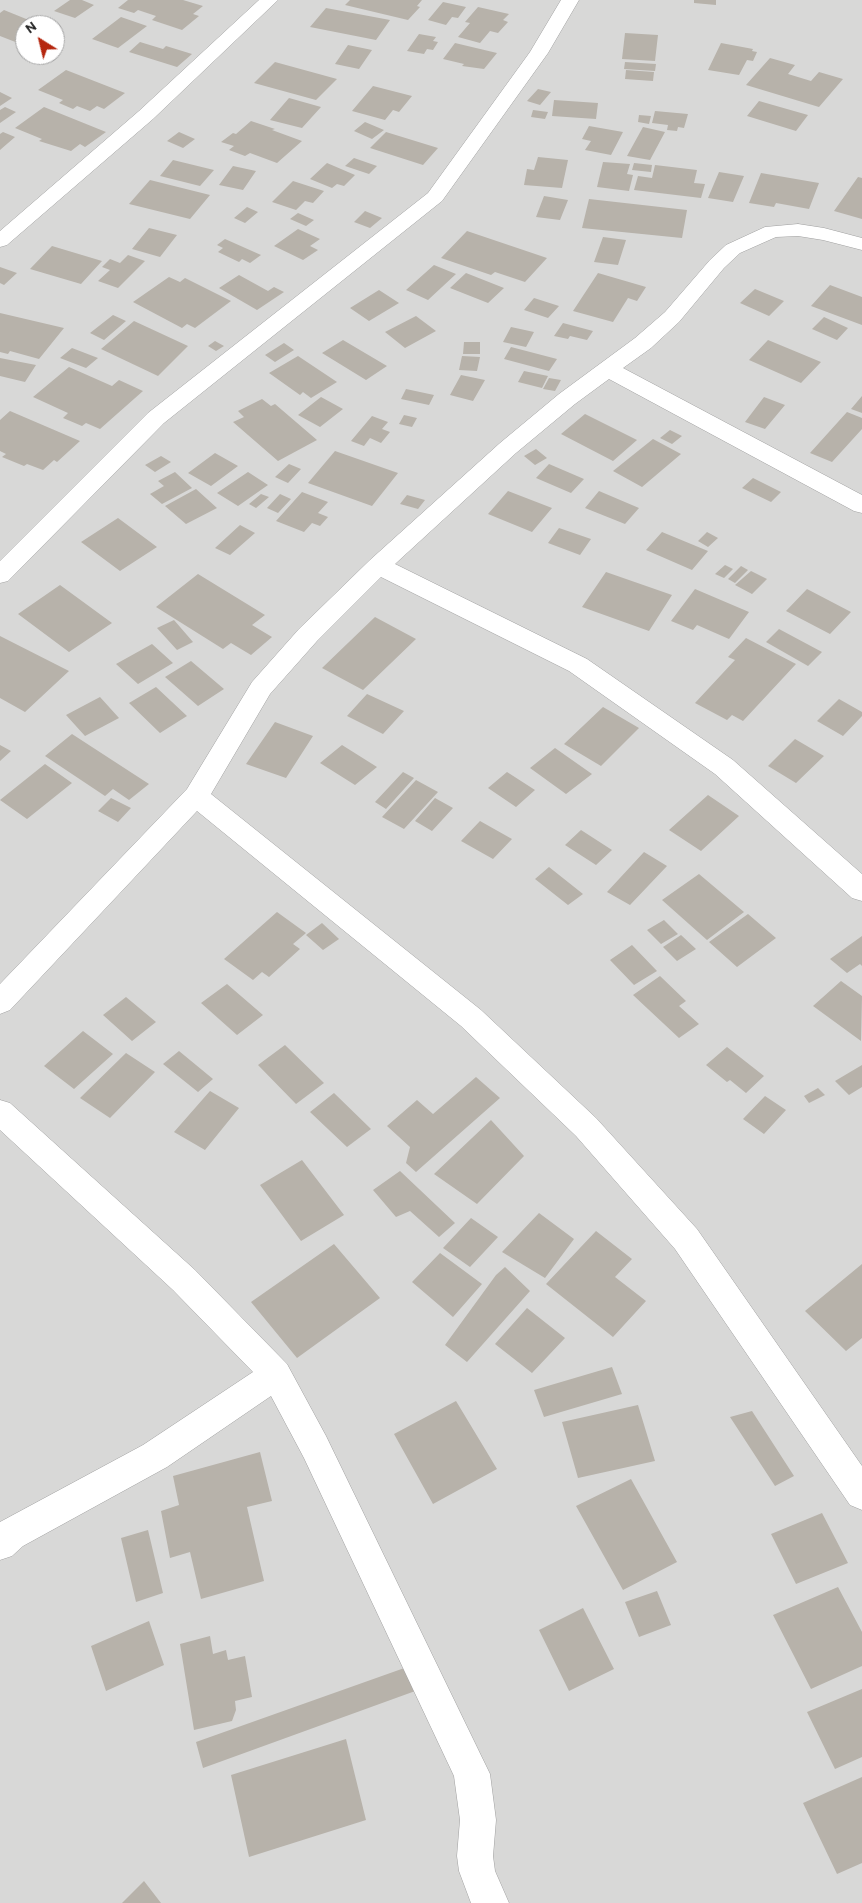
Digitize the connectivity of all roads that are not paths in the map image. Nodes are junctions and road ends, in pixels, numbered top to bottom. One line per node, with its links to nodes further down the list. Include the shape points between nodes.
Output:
1 (269, 0): 3 (street, via 146,115)
2 (570, 0): 8 (street, via 534,61 435,198 156,418)
3 (0, 241)
4 (862, 244): 5 (street, via 798,230 772,231 754,238 732,249 672,318)
5 (608, 369): 6 (street); 7 (street, via 508,448)
6 (862, 505)
7 (378, 566): 9 (street, via 308,635 261,688); 10 (street, via 578,665 724,767)
8 (0, 575)
9 (196, 796): 11 (street); 14 (street, via 472,1018 586,1127 686,1240)
10 (862, 890)
11 (0, 1002)
12 (0, 1112): 13 (street, via 184,1280)
13 (276, 1374): 15 (street, via 155,1456 11,1534); 16 (street, via 315,1447 472,1774 478,1820 477,1871)
14 (862, 1494)
15 (0, 1544)
16 (490, 1903)

